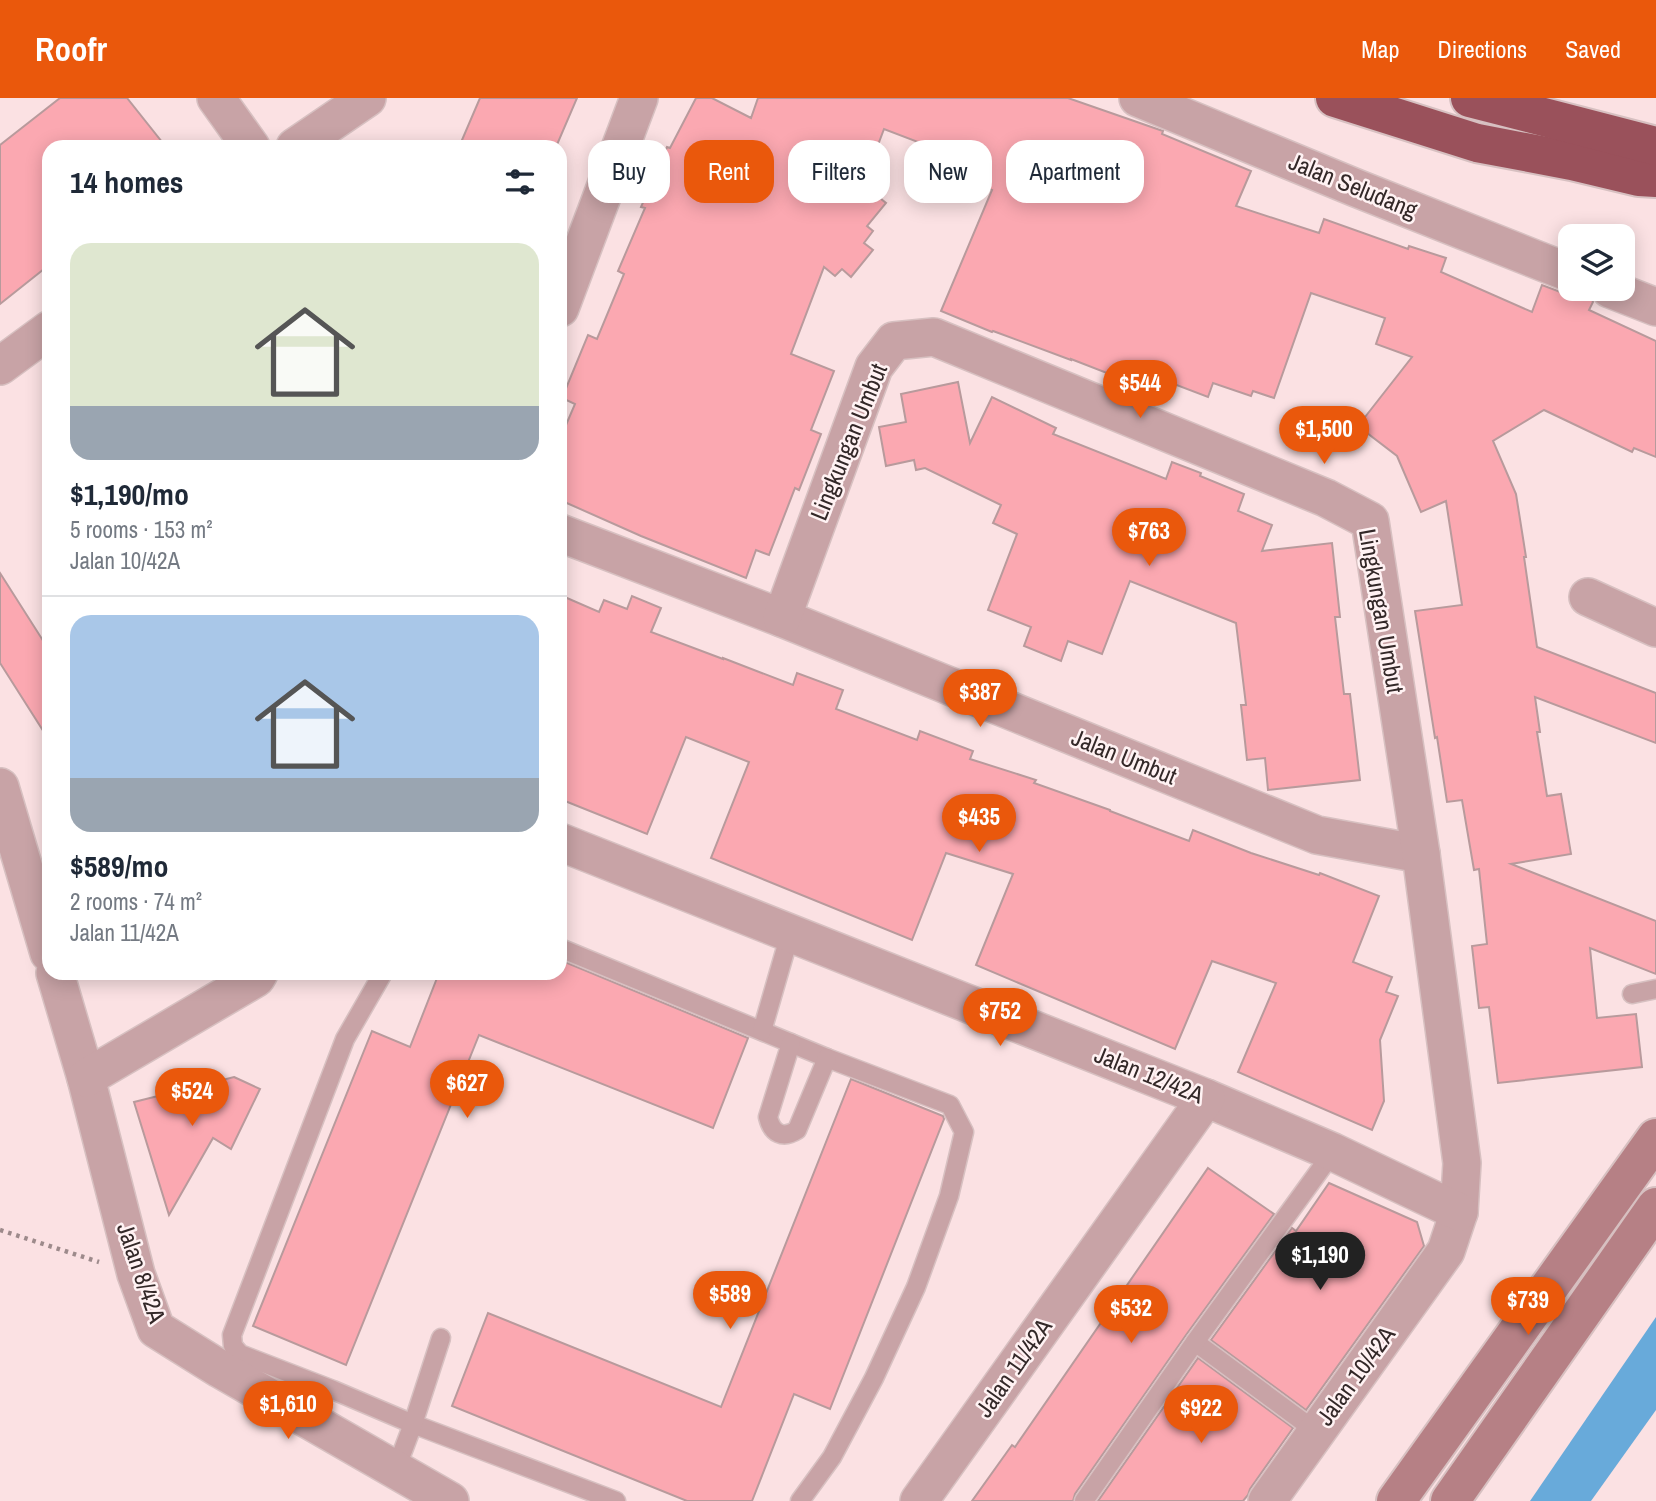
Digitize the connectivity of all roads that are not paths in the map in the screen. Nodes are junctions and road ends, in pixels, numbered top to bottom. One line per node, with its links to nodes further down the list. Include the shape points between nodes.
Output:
1 (216, 98): 7 (street)
2 (367, 98): 8 (street)
3 (639, 98): 11 (street)
4 (1138, 98): 10 (street, Jalan Seludang)
5 (1335, 98): 9 (highway, via 1477,143 1572,161)
6 (1470, 98): 9 (highway)
7 (246, 140)
8 (305, 140)
9 (1650, 167)
10 (1558, 268)
11 (567, 289)
12 (1635, 299): 13 (street)
13 (1656, 307)
14 (42, 335): 15 (street)
15 (0, 366)
16 (567, 536): 18 (street, Jalan Umbut)
17 (1588, 597): 19 (street)
18 (782, 618): 22 (street, Jalan Umbut, via 1317,835); 22 (street, Lingkungan Umbut, via 874,367 894,341 934,337 1326,498 1370,521)
19 (1656, 628)
20 (0, 788): 23 (street)
21 (567, 845): 24 (street, Jalan 12/42A)
22 (1421, 854): 39 (street, Lingkungan Umbut, via 1462,1163)
23 (42, 929)
24 (790, 934): 31 (lane); 35 (street, Jalan 12/42A)
25 (567, 951): 31 (lane)
26 (57, 980): 34 (street, Jalan 8/42A)
27 (253, 980): 34 (street)
28 (379, 980): 42 (lane, via 345,1039 232,1335 233,1346 240,1353)
29 (1656, 989): 30 (lane)
30 (1632, 994)
31 (762, 1031): 32 (lane)
32 (791, 1043): 33 (lane); 33 (lane, via 768,1117 770,1126 783,1136 797,1130)
33 (827, 1058): 47 (lane, via 950,1105 964,1132 949,1196 916,1287 832,1457)
34 (86, 1078): 44 (street, Jalan 8/42A, via 136,1274 156,1329)
35 (1206, 1098): 37 (street, Jalan 12/42A); 48 (street, Jalan 11/42A)
36 (1656, 1138): 51 (main road)
37 (1333, 1152): 39 (street, Jalan 12/42A); 41 (lane)
38 (1656, 1207): 52 (main road)
39 (1459, 1212): 43 (street, Jalan 10/42A, via 1446,1251)
40 (441, 1338): 42 (lane)
41 (1195, 1342): 43 (lane); 49 (lane)
42 (413, 1424): 44 (lane); 46 (lane)
43 (1317, 1432): 50 (street, Jalan 10/42A)
44 (396, 1469): 45 (street, Jalan 8/42A)
45 (450, 1501)
46 (616, 1501)
47 (800, 1501)
48 (919, 1501)
49 (1084, 1501)
50 (1267, 1501)
51 (1396, 1501)
52 (1450, 1501)

